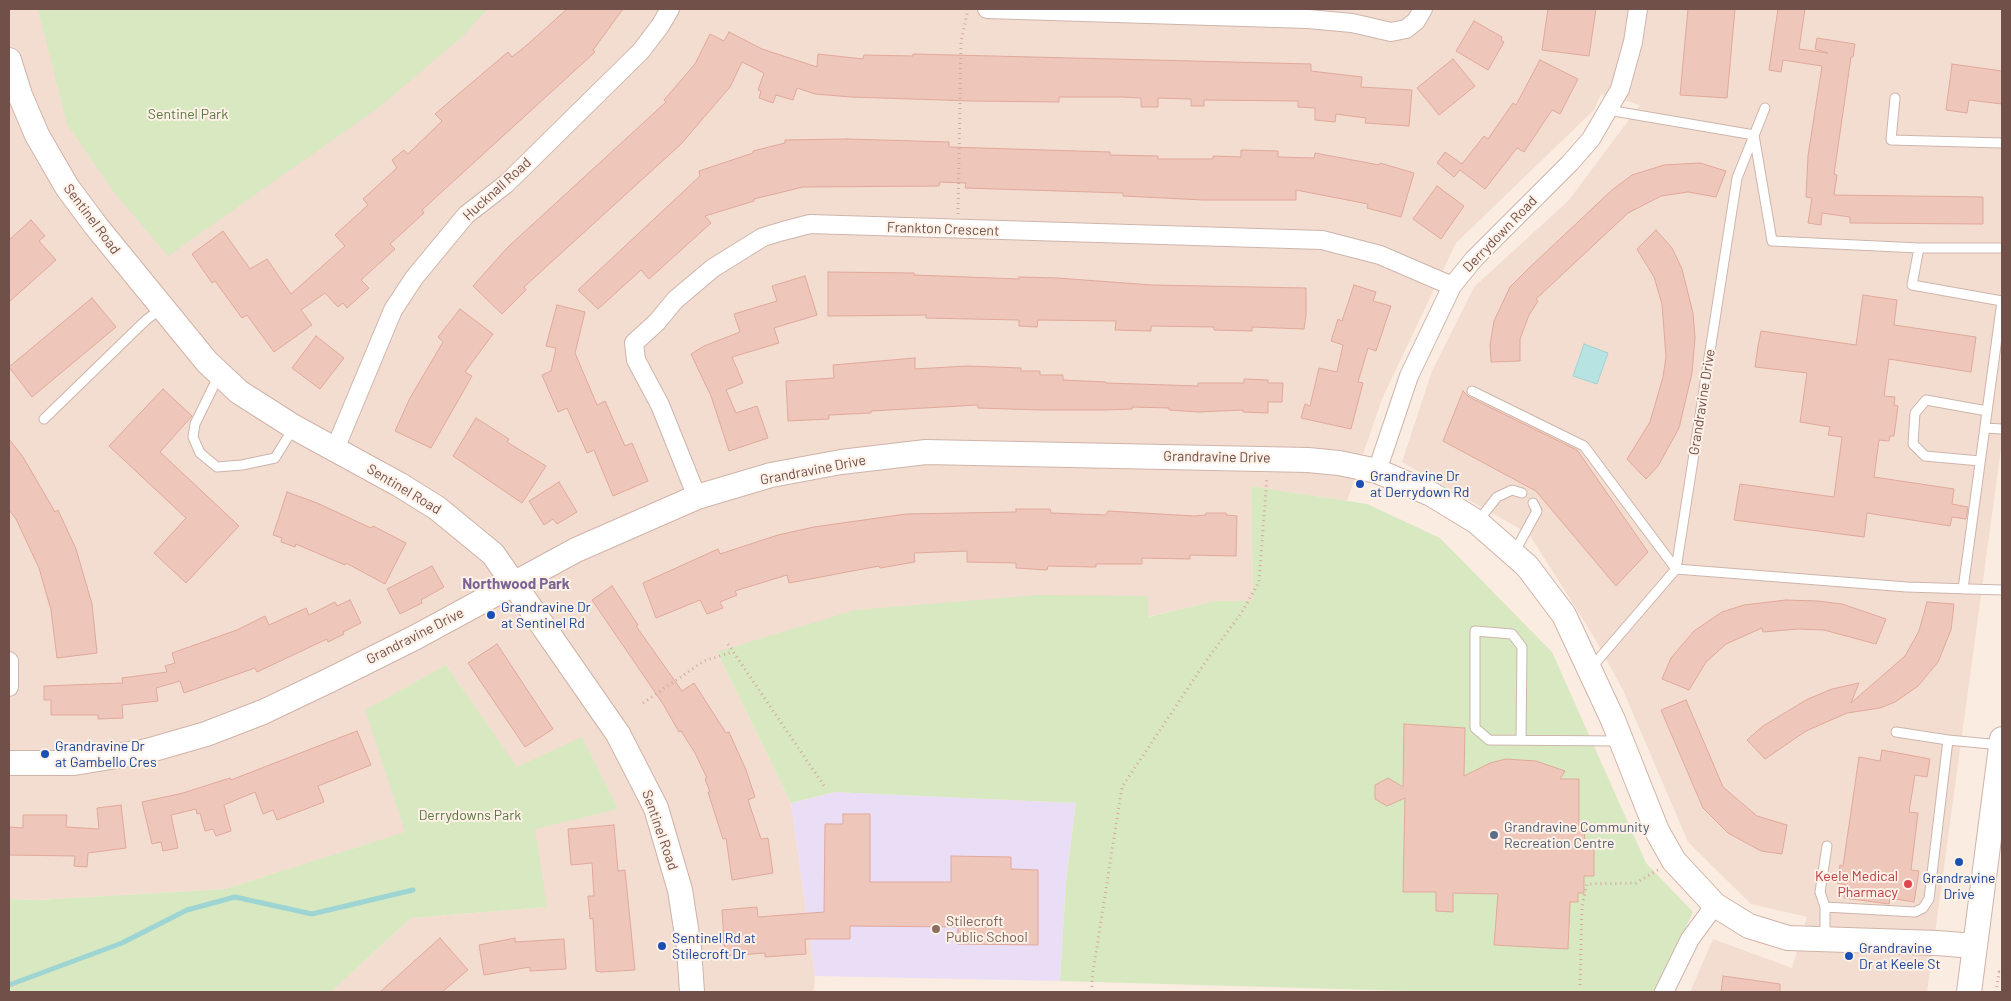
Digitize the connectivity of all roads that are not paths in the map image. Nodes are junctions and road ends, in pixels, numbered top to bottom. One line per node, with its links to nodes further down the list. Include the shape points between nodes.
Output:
1 (670, 9): 22 (street, Hucknall Road, via 641,51 506,184 466,215 414,278 393,310)
2 (987, 9): 3 (street, via 1308,19 1352,23 1391,32 1406,29 1416,22)
3 (1423, 9)
4 (1638, 9): 8 (street, Derrydown Road, via 1620,89)
5 (9, 60): 14 (street, Sentinel Road, via 38,135 67,188)
6 (1895, 98): 10 (lane, via 1890,140)
7 (1765, 108): 9 (lane, Grandravine Drive)
8 (1608, 110): 9 (lane); 13 (street, Derrydown Road, via 1591,139 1570,163 1474,259)
9 (1754, 135): 11 (lane, via 1772,242); 30 (lane, Grandravine Drive, via 1737,178)
10 (2002, 143)
11 (1919, 248): 12 (lane); 17 (lane, via 1912,285 2002,301)
12 (2002, 248)
13 (1452, 286): 24 (street, Derrydown Road, via 1409,376); 26 (street, Frankton Crescent, via 1380,255 1322,240 810,224 763,237 713,268 675,300 634,343 634,351)
14 (162, 308): 15 (street, Sentinel Road); 18 (lane)
15 (219, 374): 19 (street, Sentinel Road, via 239,392); 19 (lane, via 195,424 193,437 200,453 217,467 275,458)
16 (1472, 391): 30 (lane, via 1584,446)
17 (1987, 411): 20 (lane); 23 (lane, via 1926,400 1915,413 1913,444 1925,456)
18 (44, 419)
19 (294, 427): 22 (street, Sentinel Road)
20 (1985, 428): 21 (lane); 23 (lane)
21 (2002, 429)
22 (335, 449): 31 (street, Sentinel Road, via 400,485 458,523 492,554)
23 (1980, 461): 32 (lane)
24 (1377, 471): 26 (street, Grandravine Drive, via 1339,463 1268,458 926,452 841,462 771,475); 28 (street, Grandravine Drive, via 1431,494)
25 (1522, 493): 28 (lane, via 1512,490 1497,497)
26 (697, 497): 31 (street, Grandravine Drive, via 568,554)
27 (1533, 503): 29 (lane, via 1537,510)
28 (1477, 522): 29 (street, Grandravine Drive)
29 (1514, 553): 35 (street, Grandravine Drive, via 1564,616)
30 (1676, 569): 32 (lane); 35 (lane)
31 (515, 584): 42 (street, Grandravine Drive, via 264,712 206,734 147,751 74,763); 49 (street, Sentinel Road, via 618,734 656,808 680,890)
32 (1963, 589): 33 (lane)
33 (2002, 590)
34 (9, 661): 36 (street)
35 (1590, 669): 40 (street, Grandravine Drive)
36 (9, 687)
37 (1896, 732): 39 (lane)
38 (1521, 740): 38 (lane, via 1490,740 1475,728 1475,631 1512,634 1522,647); 40 (lane)
39 (1948, 740): 41 (lane); 46 (lane, via 1929,899 1923,908 1916,912)
40 (1621, 741): 45 (street, Grandravine Drive, via 1657,831 1674,861)
41 (2002, 742): 43 (street)
42 (9, 763)
43 (2000, 773): 48 (street)
44 (1827, 846): 46 (lane, via 1820,892)
45 (1715, 905): 47 (street, Grandravine Drive, via 1749,926 1788,938); 50 (street, via 1690,940)
46 (1826, 907): 47 (lane)
47 (1825, 940): 48 (street, Grandravine Drive)
48 (1974, 946): 51 (street)
49 (692, 992)
50 (1664, 992)
51 (1969, 992)

